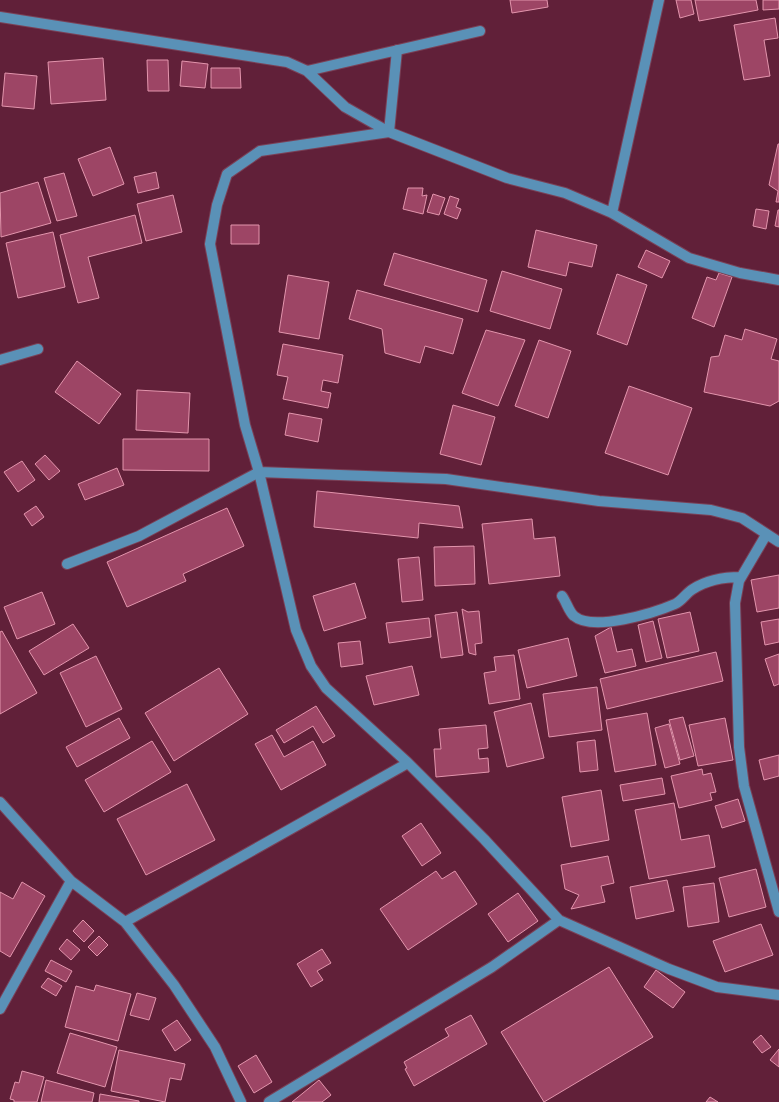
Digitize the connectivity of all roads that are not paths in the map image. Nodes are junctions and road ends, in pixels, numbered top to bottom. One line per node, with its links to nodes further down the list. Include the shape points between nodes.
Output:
1 (659, 0): 7 (street)
2 (0, 17): 5 (street, via 287,62)
3 (480, 31): 4 (street)
4 (398, 50): 5 (street); 6 (street)
5 (307, 71): 6 (street, via 345,107)
6 (389, 132): 7 (street, via 508,178 565,193); 11 (street, via 260,151 227,174 217,204 210,244 245,425)
7 (612, 214): 8 (street, via 689,258)
8 (779, 280)
9 (38, 349): 10 (street)
10 (0, 360)
11 (259, 472): 12 (street, via 446,479 599,501 711,510 742,518); 14 (street, via 139,536); 17 (street, via 296,630 311,666 326,688)
12 (766, 535): 13 (street); 15 (street)
13 (779, 542)
14 (67, 564)
15 (741, 578): 16 (street, via 708,582 692,589 677,603 612,621 589,622 574,616); 20 (street, via 735,602 739,747 744,786)
16 (562, 596)
17 (408, 763): 21 (street); 22 (street)
18 (0, 802): 19 (street)
19 (70, 880): 22 (street); 24 (street)
20 (779, 912)
21 (559, 920): 23 (street, via 717,987); 26 (street, via 492,967)
22 (125, 922): 25 (street, via 174,985 215,1047)
23 (779, 995)
24 (0, 1009)
25 (241, 1102)
26 (269, 1102)

